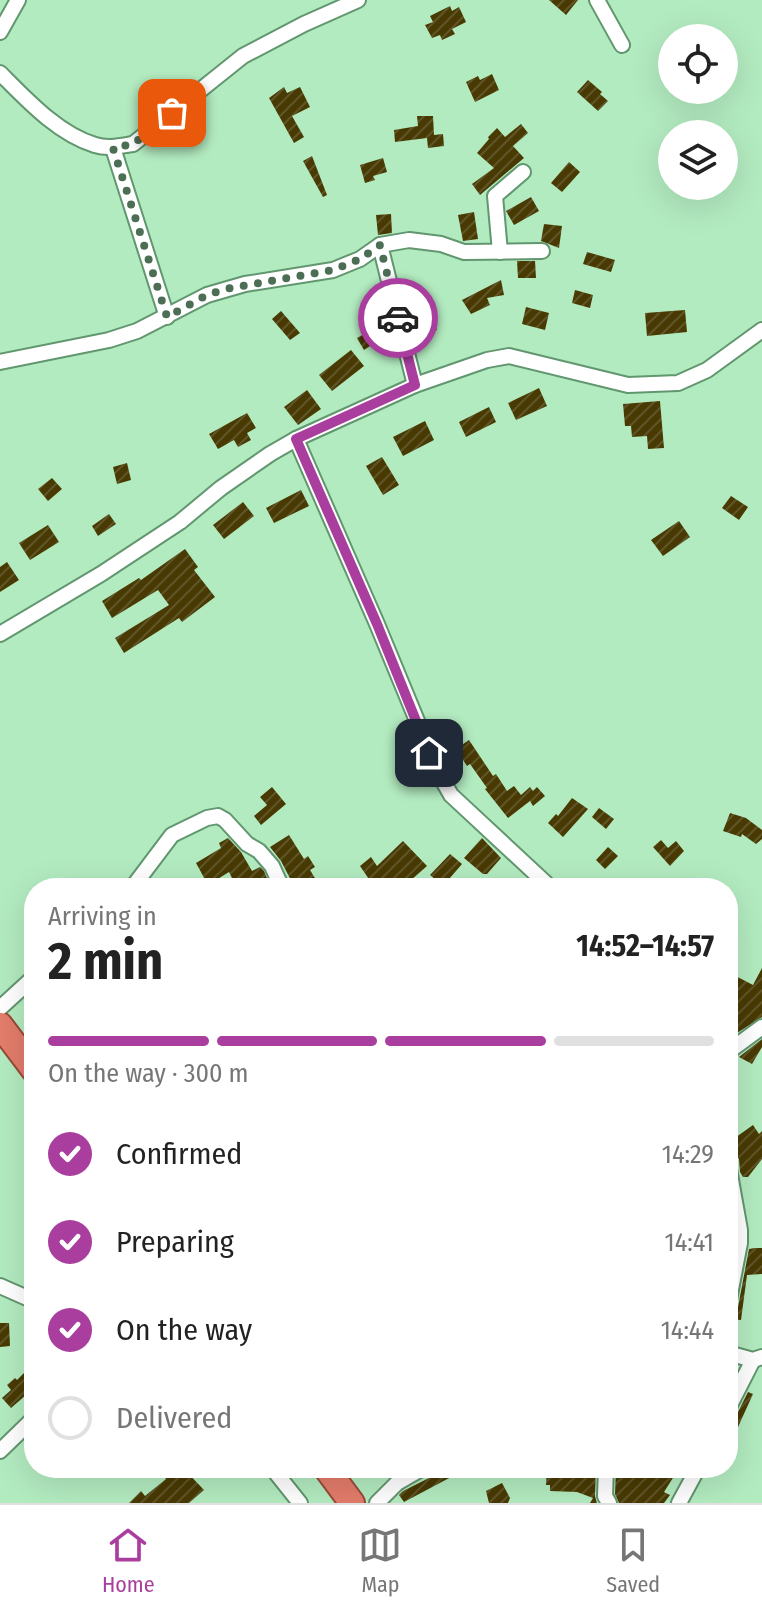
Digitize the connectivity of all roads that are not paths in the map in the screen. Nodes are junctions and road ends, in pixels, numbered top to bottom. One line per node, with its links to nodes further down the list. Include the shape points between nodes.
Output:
1 (18, 0): 4 (street)
2 (358, 0): 7 (street, via 243,56 133,144)
3 (597, 0): 5 (street)
4 (0, 32)
5 (622, 45)
6 (0, 73): 7 (street, via 50,119 81,139)
7 (113, 148): 12 (street)
8 (523, 172): 11 (street, via 495,196)
9 (380, 245): 11 (street, via 409,240 464,252); 12 (street, via 333,270 226,289); 15 (street)
10 (542, 251): 11 (street)
11 (500, 252)
12 (167, 317): 14 (street, via 109,340)
13 (762, 330): 15 (street, via 707,370 678,383 628,385 509,356)
14 (0, 362)
15 (415, 385): 16 (street)
16 (296, 439): 17 (street, via 114,566); 20 (street, via 439,774 451,795)
17 (0, 634)
18 (140, 878): 19 (street, via 172,835 218,816 266,859)
19 (277, 878)
20 (540, 878)
21 (24, 986): 22 (street)
22 (0, 1008)
23 (0, 1025): 28 (highway)
24 (762, 1027): 26 (street)
25 (738, 1039): 26 (street)
26 (742, 1042): 27 (street)
27 (738, 1045)
28 (24, 1057)
29 (738, 1219): 30 (street)
30 (738, 1253)
31 (0, 1286): 32 (street)
32 (24, 1297)
33 (757, 1358): 34 (street)
34 (738, 1391)
35 (24, 1428): 36 (street)
36 (0, 1451)
37 (280, 1478): 42 (street)
38 (333, 1478): 43 (highway)
39 (396, 1478): 44 (street)
40 (606, 1478): 45 (street)
41 (693, 1478): 46 (street)
42 (300, 1503)
43 (352, 1503)
44 (377, 1503)
45 (609, 1503)
46 (679, 1503)

